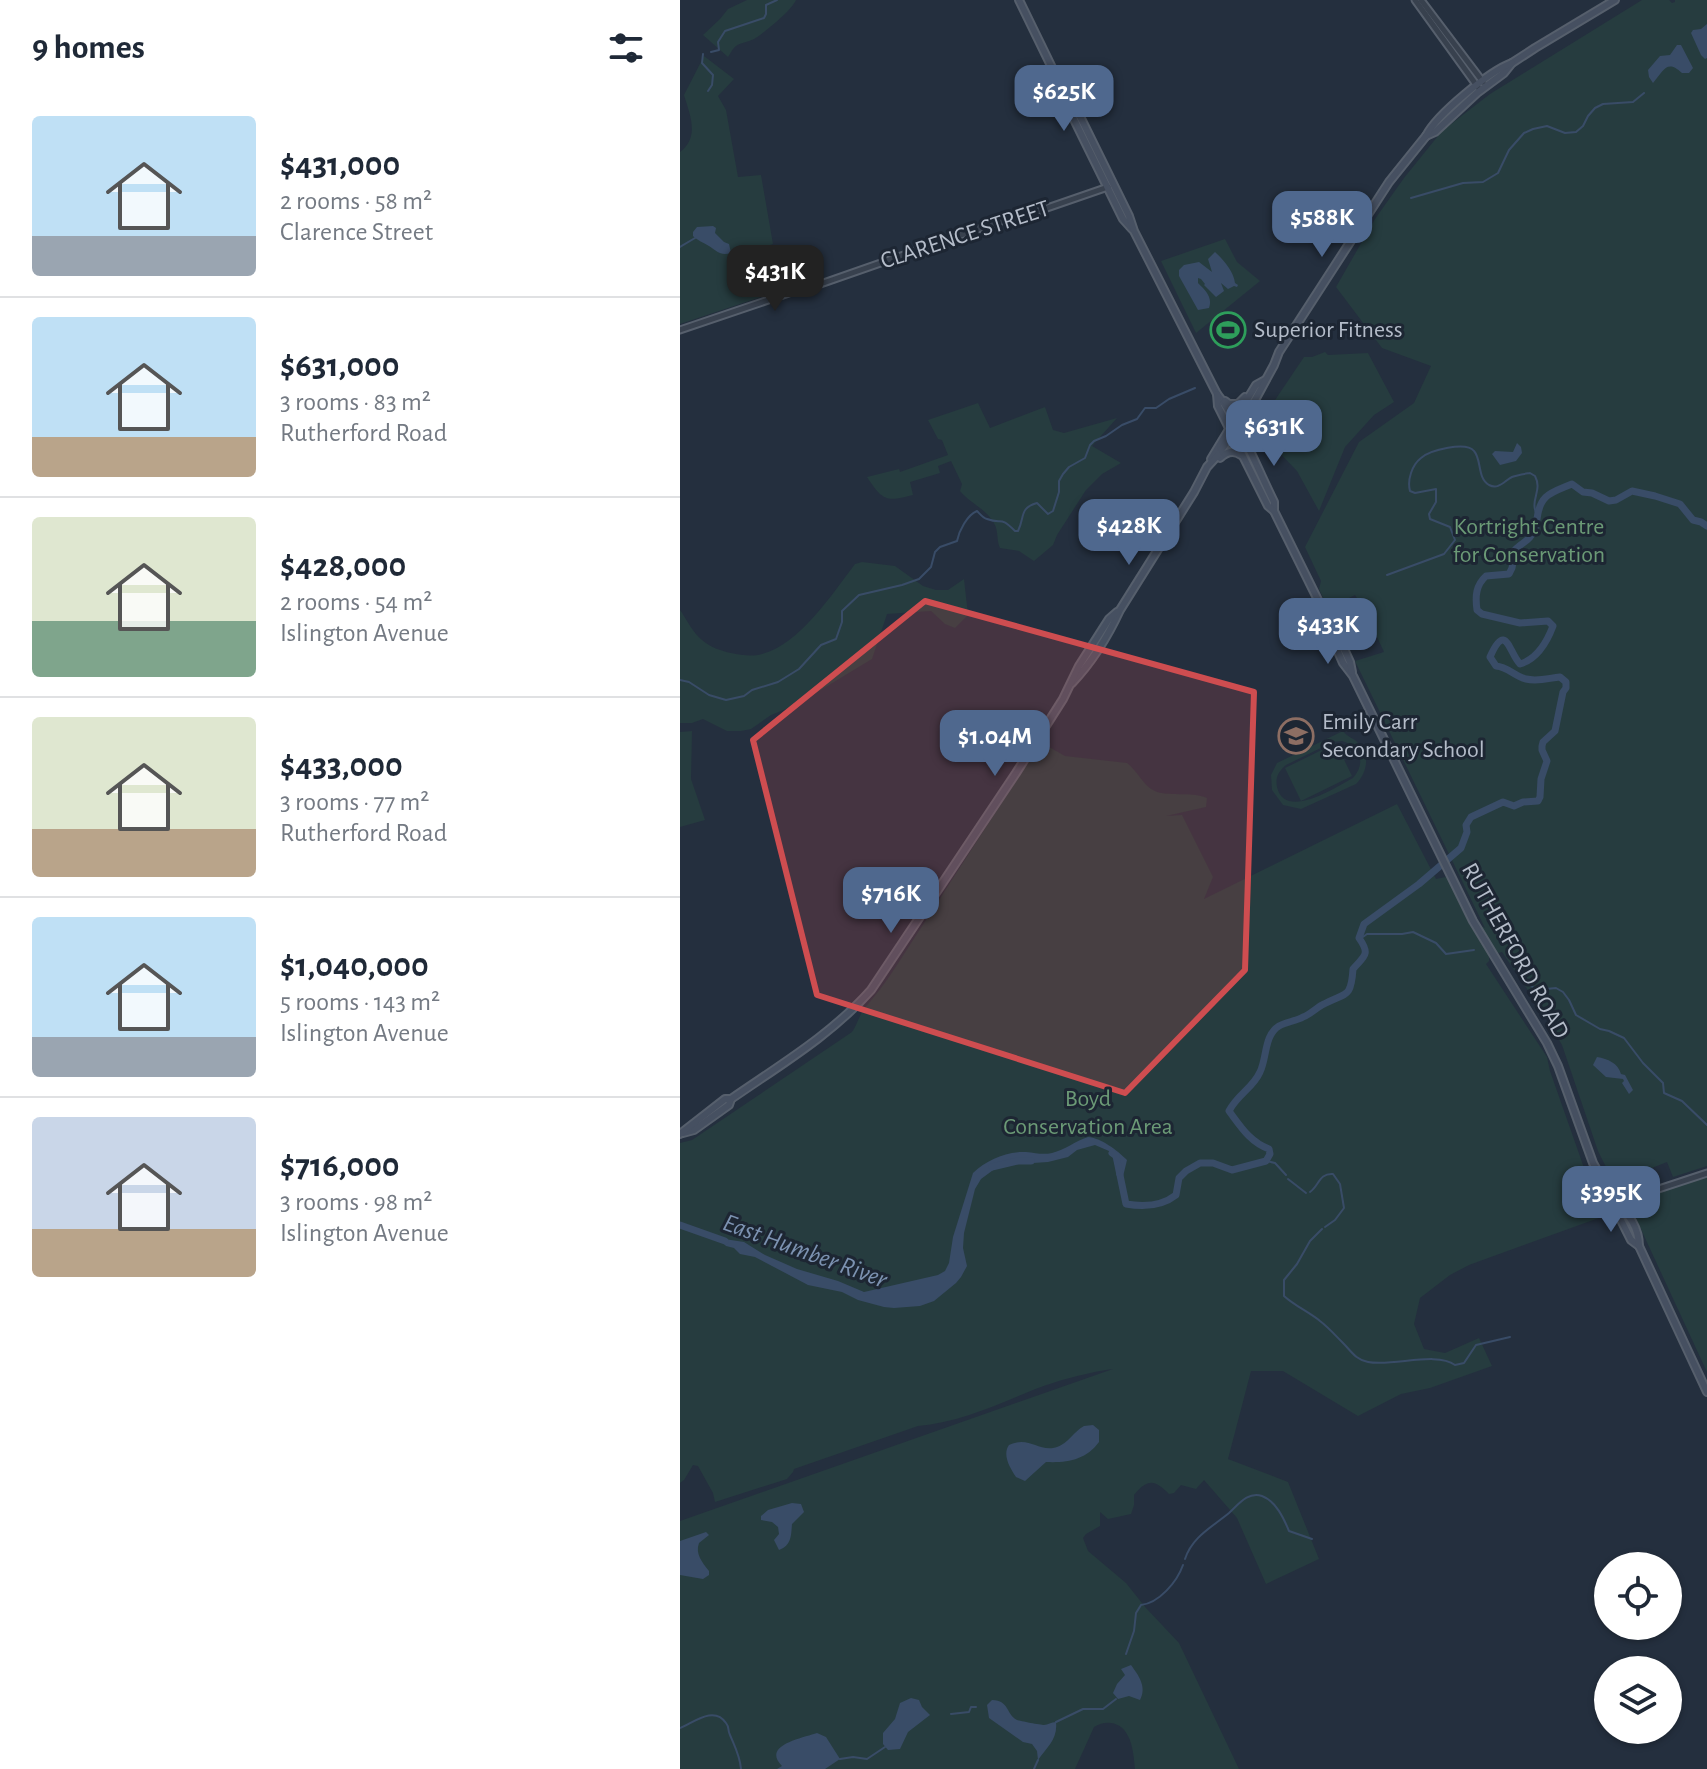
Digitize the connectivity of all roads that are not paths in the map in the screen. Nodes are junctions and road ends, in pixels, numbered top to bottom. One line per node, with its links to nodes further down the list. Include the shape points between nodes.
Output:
1 (1019, 0): 5 (main road, RUTHERFORD ROAD)
2 (1418, 0): 4 (street)
3 (1615, 0): 4 (main road, via 1501,67)
4 (1481, 86): 7 (main road, via 1430,128 1389,182)
5 (1110, 186): 6 (street, CLARENCE STREET); 9 (main road, RUTHERFORD ROAD)
6 (680, 330)
7 (1265, 380): 8 (main road); 10 (main road)
8 (1256, 385): 9 (main road, via 1233,405); 10 (main road)
9 (1216, 391): 10 (main road, RUTHERFORD ROAD)
10 (1233, 427): 11 (main road, RUTHERFORD ROAD); 12 (main road); 13 (main road, RUTHERFORD ROAD)
11 (1245, 458): 12 (main road, via 1230,452); 13 (main road, RUTHERFORD ROAD)
12 (1208, 465): 14 (main road, via 1085,669 871,990 823,1035)
13 (1274, 511): 16 (main road, RUTHERFORD ROAD, via 1343,663 1473,921 1547,1043 1593,1163)
14 (680, 1134)
15 (1707, 1173): 16 (street)
16 (1616, 1203): 17 (main road, RUTHERFORD ROAD, via 1639,1235 1639,1246)
17 (1707, 1392)

